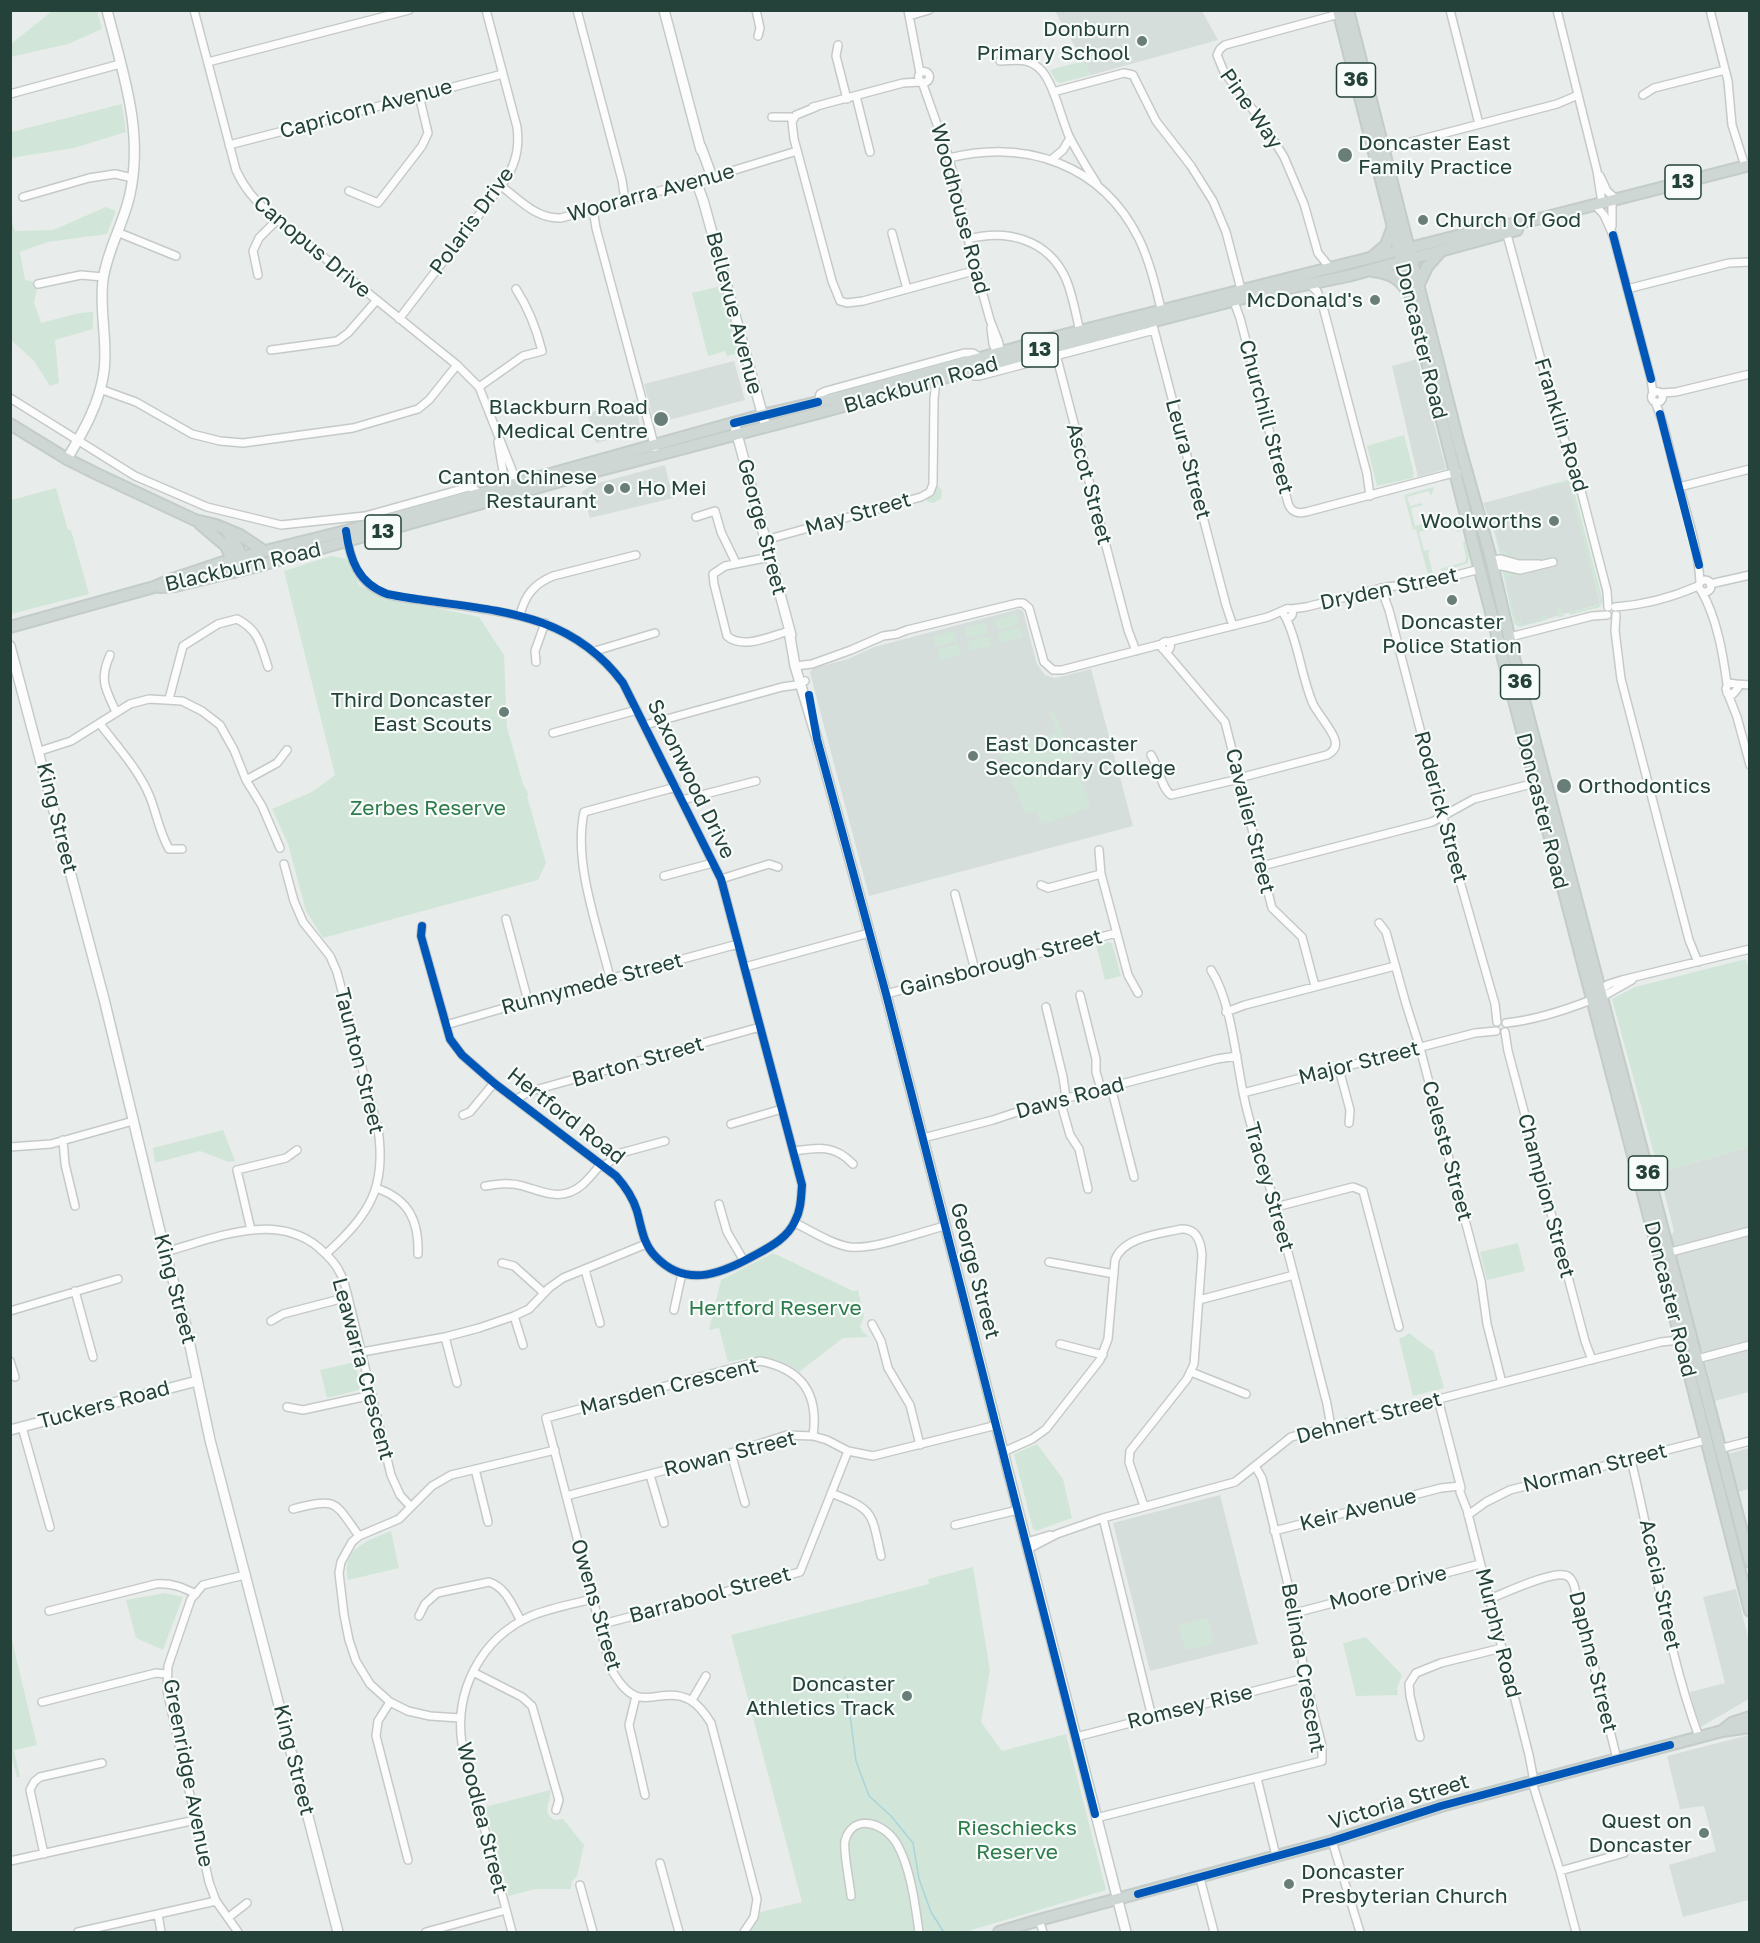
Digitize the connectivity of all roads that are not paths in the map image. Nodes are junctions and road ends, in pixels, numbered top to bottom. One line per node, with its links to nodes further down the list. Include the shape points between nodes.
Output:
1 (106, 10): 18 (main road)
2 (194, 10): 17 (street, Canopus Drive)
3 (409, 10): 17 (street)
4 (486, 10): 20 (street, Polaris Drive)
5 (577, 10): 49 (street)
6 (664, 10): 44 (main road, Bellevue Avenue, via 701,147)
7 (756, 10): 14 (street)
8 (929, 10): 13 (street)
9 (1450, 10): 32 (street)
10 (1557, 10): 27 (street)
11 (1710, 10): 19 (street)
12 (1342, 12): 36 (main road, Doncaster Road / 36); 53 (main road, Doncaster Road / 36); 60 (street, Pine Way, via 1225,45 1217,55 1224,72 1284,157 1305,204)
13 (908, 13): 21 (street, Woodhouse Road)
14 (758, 36)
15 (838, 45): 28 (street, via 836,56)
16 (1000, 61): 22 (street, via 1034,64 1046,76)
17 (207, 62): 35 (street, Canopus Drive)
18 (120, 64): 23 (street); 43 (main road, via 134,116)
19 (1725, 70): 25 (street, via 1654,88); 41 (street, via 1732,121)
20 (503, 74): 24 (street, Capricorn Avenue); 46 (street, Polaris Drive, via 519,142 516,160)
21 (923, 78): 26 (street); 39 (street, Woodhouse Road)
22 (1053, 92): 33 (street); 75 (street, Churchill Street, via 1125,73 1134,76 1156,121 1213,201 1226,232)
23 (10, 93)
24 (419, 94): 35 (street, Capricorn Avenue); 47 (street, via 428,133 422,146 378,203)
25 (1643, 95)
26 (856, 96): 28 (street); 37 (street)
27 (1579, 98): 32 (street); 42 (street)
28 (847, 99): 29 (street)
29 (816, 107): 31 (street, via 797,110); 34 (street, via 794,117)
30 (772, 117): 31 (street)
31 (790, 117): 34 (street)
32 (1479, 124): 36 (street)
33 (1070, 138): 40 (street); 45 (street)
34 (794, 139): 38 (street)
35 (229, 145): 52 (street, Canopus Drive, via 243,186)
36 (1384, 149): 61 (main road, Doncaster Road / 36)
37 (870, 152)
38 (798, 153): 44 (street, Woorarra Avenue); 73 (street, via 839,299 863,301)
39 (949, 159): 40 (street, via 997,151); 58 (street, Woodhouse Road)
40 (1051, 160): 45 (street)
41 (1745, 166): 50 (main road, Blackburn Road / 13)
42 (1597, 171): 50 (street); 50 (street, via 1607,191)
43 (133, 178): 48 (street, via 115,174 89,178); 55 (main road)
44 (704, 179): 49 (street, Woorarra Avenue); 94 (main road, Bellevue Avenue, via 703,200)
45 (1098, 185): 78 (street, Leura Street, via 1127,219 1140,242 1150,267)
46 (501, 186): 51 (street, Woorarra Avenue, via 539,215 550,218); 79 (street, Polaris Drive)
47 (350, 191)
48 (23, 197)
49 (628, 200): 51 (street, Woorarra Avenue)
50 (1606, 202): 54 (main road, Blackburn Road / 13); 57 (street); 57 (street, via 1604,215)
51 (591, 210): 100 (street)
52 (277, 220): 67 (street, via 259,238 253,251); 77 (street, Canopus Drive)
53 (1392, 228): 61 (main road, Doncaster Road / 36); 64 (main road, via 1386,245)
54 (1507, 231): 59 (main road, Blackburn Road / 13); 61 (main road, Blackburn Road / 13); 126 (street, Franklin Road)
55 (117, 232): 62 (street); 68 (main road)
56 (892, 233): 73 (street)
57 (1613, 235): 74 (street)
58 (968, 239): 66 (street, Woodhouse Road); 80 (street, via 1010,235 1041,248 1067,280)
59 (1442, 250): 61 (main road, Blackburn Road / 13); 71 (main road)
60 (1318, 253): 65 (street, Pine Way); 69 (street, Pine Way)
61 (1406, 255): 64 (main road, Blackburn Road / 13); 71 (main road, Doncaster Road / 36); 76 (main road, Doncaster Road / 36)
62 (176, 256)
63 (1749, 262): 74 (street, via 1729,263)
64 (1368, 265): 65 (main road, Blackburn Road / 13); 69 (main road, Blackburn Road / 13); 76 (main road, via 1396,278)
65 (1331, 269): 69 (main road, Blackburn Road / 13)
66 (976, 270): 73 (street); 83 (street, Woodhouse Road, via 993,344)
67 (258, 275)
68 (104, 277): 70 (street, via 81,275); 90 (main road, via 105,370)
69 (1312, 279): 75 (main road, Blackburn Road / 13); 107 (street, via 1321,287)
70 (38, 284)
71 (1419, 284): 103 (main road, Doncaster Road / 36)
72 (516, 289): 89 (street, via 536,327 542,351 523,356)
73 (907, 289)
74 (1627, 289): 91 (street)
75 (1238, 296): 78 (main road, Blackburn Road / 13); 107 (street, Churchill Street, via 1240,318 1291,509 1303,513)
76 (1412, 299): 103 (main road, Doncaster Road / 36)
77 (376, 301): 79 (street, Canopus Drive); 82 (street, via 337,341)
78 (1156, 318): 80 (main road, Blackburn Road / 13); 81 (street); 130 (street, Leura Street)
79 (399, 319): 84 (street, Canopus Drive)
80 (1081, 335): 81 (main road, Blackburn Road / 13)
81 (1054, 346): 83 (main road, Blackburn Road / 13); 85 (street, via 979,376); 138 (street, Ascot Street)
82 (271, 350)
83 (1000, 356): 85 (main road, Blackburn Road / 13); 94 (main road, Blackburn Road / 13)
84 (457, 365): 89 (street, Canopus Drive); 90 (street, via 418,409 353,428 243,443 192,434 136,402)
85 (967, 372): 87 (main road, Blackburn Road / 13)
86 (1749, 374): 91 (street)
87 (936, 381): 88 (main road, Blackburn Road / 13); 93 (street, May Street)
88 (924, 384): 93 (street); 96 (main road, Blackburn Road / 13)
89 (479, 387): 98 (street, Canopus Drive)
90 (100, 389): 99 (main road)
91 (1659, 397): 104 (street)
92 (10, 398): 99 (street)
93 (934, 399): 112 (street, May Street, via 933,484 927,495)
94 (762, 415): 96 (main road, Bellevue Avenue); 97 (main road, Blackburn Road / 13)
95 (10, 424): 101 (main road)
96 (766, 427): 97 (main road, Blackburn Road / 13)
97 (736, 429): 100 (main road, Blackburn Road / 13); 112 (main road, George Street)
98 (498, 440): 105 (street, Canopus Drive); 105 (street, Canopus Drive)
99 (78, 441): 101 (main road); 106 (street, via 135,476 207,507 281,525 365,516 469,487)
100 (656, 451): 105 (main road, Blackburn Road / 13)
101 (67, 459): 109 (main road)
102 (1749, 468): 104 (street)
103 (1459, 473): 107 (street, Churchill Street); 119 (main road, Doncaster Road / 36); 121 (main road, Doncaster Road / 36)
104 (1679, 487): 125 (street)
105 (512, 490): 106 (main road, Blackburn Road / 13); 111 (main road, Blackburn Road / 13)
106 (480, 494): 111 (main road, Blackburn Road / 13)
107 (1373, 495)
108 (696, 517): 118 (street, via 715,512)
109 (195, 520): 110 (main road); 116 (main road)
110 (226, 530): 113 (main road); 116 (main road)
111 (347, 537): 113 (main road, Blackburn Road / 13); 120 (main road, Blackburn Road / 13); 128 (street, Saxonwood Drive, via 355,567 379,591)
112 (765, 540): 115 (main road, George Street)
113 (264, 551): 116 (main road, Blackburn Road)
114 (636, 555): 128 (street, via 541,581 524,601)
115 (770, 557): 118 (street); 132 (main road, George Street)
116 (238, 558): 120 (main road); 123 (main road, Blackburn Road)
117 (1553, 562): 119 (street, via 1526,565 1501,559)
118 (736, 563): 132 (street, via 713,574 728,636 743,643)
119 (1492, 563): 121 (main road); 134 (main road, Doncaster Road / 36)
120 (245, 569): 123 (main road, Blackburn Road, via 175,586)
121 (1476, 570): 124 (street, Dryden Street, via 1426,583); 159 (main road, Doncaster Road / 36)
122 (1749, 575): 125 (street)
123 (154, 587): 131 (main road, Blackburn Road)
124 (1384, 587): 127 (street, Dryden Street); 162 (street, Roderick Street)
125 (1705, 587): 126 (street); 145 (street)
126 (1612, 611): 134 (street); 182 (street, Franklin Road, via 1621,679)
127 (1288, 614): 130 (street, Dryden Street); 156 (street, via 1311,699 1334,736 1335,748 1327,755)
128 (520, 615): 129 (street, Saxonwood Drive)
129 (545, 623): 137 (street, Saxonwood Drive); 140 (street)
130 (1231, 626): 136 (street, Dryden Street)
131 (10, 627)
132 (789, 631): 141 (main road, George Street)
133 (655, 633): 137 (street)
134 (1510, 637): 192 (main road, Doncaster Road / 36)
135 (10, 646): 153 (main road, King Street)
136 (1166, 647): 138 (street, Dryden Street); 156 (street, Cavalier Street, via 1173,661 1225,722)
137 (595, 651): 147 (street, Saxonwood Drive, via 623,683)
138 (1134, 651): 141 (street, Dryden Street, via 1053,670 1044,662 1029,608 1021,603 912,630 898,638 876,640)
139 (110, 655): 148 (street, via 103,671 104,686)
140 (536, 662)
141 (799, 665): 143 (main road, George Street)
142 (268, 667): 146 (street, via 254,630 237,619 218,624 183,646)
143 (802, 682): 150 (street); 178 (main road, George Street)
144 (1749, 685): 145 (street)
145 (1733, 688): 155 (street)
146 (169, 699): 148 (street, via 149,699); 157 (street, via 182,701 220,724)
147 (637, 710): 150 (street, Saxonwood Drive); 151 (street)
148 (116, 712): 149 (street)
149 (100, 724): 153 (street, via 71,741); 164 (street, via 150,795 160,834 169,849)
150 (645, 724): 160 (street, Saxonwood Drive)
151 (553, 733)
152 (287, 750): 157 (street, via 277,763)
153 (40, 751): 210 (main road, King Street)
154 (1151, 755): 156 (street, via 1165,790 1171,795)
155 (1749, 765)
156 (1239, 779): 168 (street, Cavalier Street)
157 (246, 780): 163 (street)
158 (756, 781): 161 (street)
159 (1535, 783): 162 (street, via 1477,798); 192 (main road, Doncaster Road / 36)
160 (676, 787): 161 (street, Saxonwood Drive); 187 (street, via 584,812 580,843 583,869)
161 (682, 800): 166 (street, Saxonwood Drive)
162 (1443, 817): 168 (street); 197 (street, Roderick Street)
163 (280, 848)
164 (182, 849)
165 (1099, 850): 170 (street)
166 (713, 863): 171 (street); 172 (street, Saxonwood Drive)
167 (285, 864): 223 (street, Taunton Street, via 303,922 338,972 378,1129 381,1160)
168 (1262, 866): 188 (street, Cavalier Street, via 1272,908 1303,941)
169 (778, 867): 172 (street, via 769,864)
170 (1101, 874): 173 (street, via 1048,888); 179 (street)
171 (664, 876)
172 (721, 879): 180 (street, Saxonwood Drive)
173 (1041, 885)
174 (954, 894): 185 (street)
175 (506, 919): 193 (street)
176 (1379, 923): 183 (street, Celeste Street, via 1386,932)
177 (422, 926): 196 (street, Hertford Road, via 421,936)
178 (869, 933): 184 (street); 190 (main road, George Street)
179 (1116, 933): 185 (street, Gainsborough Street); 189 (street, via 1129,978)
180 (738, 944): 184 (street, Saxonwood Drive); 187 (street, Runnymede Street)
181 (1749, 949): 182 (street, Major Street)
182 (1695, 962): 192 (street, Major Street, via 1635,978)
183 (1395, 966): 188 (street); 199 (street, Celeste Street)
184 (745, 967): 198 (street, Saxonwood Drive)
185 (975, 970): 190 (street, Gainsborough Street)
186 (1211, 970): 195 (street, Tracey Street)
187 (610, 978): 193 (street, Runnymede Street)
188 (1315, 987): 195 (street)
189 (1138, 993)
190 (886, 994): 213 (main road, George Street)
191 (1080, 995): 204 (street)
192 (1597, 996): 197 (street, Major Street, via 1564,1011); 236 (main road, Doncaster Road / 36)
193 (528, 1001): 196 (street, Runnymede Street)
194 (1046, 1007): 207 (street, via 1063,1077)
195 (1226, 1010): 200 (street, Tracey Street)
196 (446, 1025): 202 (street, Hertford Road, via 450,1039 462,1055)
197 (1501, 1027): 199 (street, Major Street); 266 (street, Champion Street)
198 (760, 1028): 206 (street, Barton Street, via 528,1092); 208 (street, Saxonwood Drive)
199 (1420, 1048): 201 (street, Major Street); 271 (street, Celeste Street, via 1481,1281 1486,1324)
200 (1236, 1054): 203 (street, Daws Road); 205 (street, Tracey Street)
201 (1339, 1069): 205 (street, Major Street); 211 (street, via 1350,1110)
202 (494, 1083): 206 (street, Hertford Road); 209 (street)
203 (1111, 1086): 204 (street, Daws Road); 221 (street)
204 (1101, 1089): 207 (street, Daws Road)
205 (1243, 1093): 227 (street, Tracey Street)
206 (517, 1099): 220 (street, Hertford Road)
207 (1063, 1099): 213 (street, Daws Road); 224 (street, via 1070,1135 1079,1149)
208 (782, 1109): 212 (street); 218 (street, Saxonwood Drive)
209 (463, 1115)
210 (133, 1121): 214 (street); 233 (main road, King Street)
211 (1349, 1123)
212 (731, 1124)
213 (923, 1138): 229 (main road, George Street)
214 (63, 1140): 216 (street); 226 (street)
215 (665, 1141): 220 (street, via 621,1153)
216 (10, 1147)
217 (297, 1150): 230 (street, via 286,1158 237,1170)
218 (794, 1151): 219 (street, via 830,1149 844,1154); 228 (street, Saxonwood Drive, via 802,1185 801,1208)
219 (854, 1164)
220 (603, 1165): 222 (street, via 581,1186 555,1196 522,1185); 232 (street, Hertford Road, via 627,1189)
221 (1134, 1176)
222 (485, 1186)
223 (376, 1188): 234 (street, Taunton Street, via 365,1212); 235 (street, via 392,1193 404,1204 418,1238)
224 (1089, 1189)
225 (719, 1204): 237 (street, via 727,1232)
226 (75, 1206)
227 (1276, 1207): 243 (street, Tracey Street); 255 (street, via 1353,1187 1363,1191)
228 (795, 1223): 229 (street, via 851,1247); 237 (street, via 776,1243)
229 (945, 1226): 277 (main road, George Street)
230 (251, 1230): 233 (street, Leawarra Crescent); 234 (street, Leawarra Crescent, via 294,1233)
231 (1749, 1231): 236 (street)
232 (646, 1244): 240 (street); 241 (street, Hertford Road, via 669,1267)
233 (165, 1252): 269 (main road, King Street)
234 (326, 1254): 247 (street, Leawarra Crescent, via 339,1271)
235 (418, 1254)
236 (1664, 1254): 257 (main road, Doncaster Road / 36); 262 (main road, Doncaster Road / 36)
237 (744, 1261): 241 (street, via 708,1275)
238 (1049, 1262): 242 (street)
239 (502, 1263): 246 (street, via 514,1266)
240 (585, 1270): 246 (street, via 563,1278); 253 (street)
241 (682, 1273): 249 (street)
242 (1114, 1274): 248 (street, via 1116,1257 1126,1244 1187,1228 1195,1233 1201,1249); 263 (street)
243 (1294, 1275): 248 (street); 278 (street, Tracey Street)
244 (118, 1278): 245 (street)
245 (75, 1291): 250 (street); 264 (street)
246 (544, 1293): 251 (street, via 529,1310)
247 (348, 1298): 252 (street, via 283,1314); 261 (street, Leawarra Crescent)
248 (1199, 1300): 267 (street)
249 (674, 1310)
250 (10, 1311)
251 (514, 1316): 256 (street); 259 (street)
252 (271, 1321)
253 (600, 1323)
254 (872, 1323): 285 (street, via 888,1368 910,1405)
255 (1400, 1327)
256 (445, 1337): 261 (street); 270 (street)
257 (1680, 1338): 262 (street); 266 (street, Dehnert Street, via 1675,1336); 280 (main road, Doncaster Road / 36)
258 (1060, 1344): 263 (street)
259 (524, 1345)
260 (1749, 1345): 262 (street)
261 (362, 1352): 273 (street, Leawarra Crescent)
262 (1696, 1354): 280 (street, via 1694,1373 1703,1409); 287 (main road, Doncaster Road / 36)
263 (1103, 1355): 286 (street, via 1050,1424 1021,1444)
264 (93, 1357)
265 (10, 1360): 268 (street)
266 (1590, 1360): 271 (street, Dehnert Street)
267 (1191, 1372): 272 (street); 300 (street, via 1131,1448 1129,1458)
268 (15, 1377)
269 (198, 1381): 279 (main road, Tuckers Road); 317 (main road, King Street)
270 (457, 1383)
271 (1502, 1383): 274 (street, Dehnert Street)
272 (1246, 1394)
273 (372, 1395): 275 (street, via 303,1410); 301 (street, Leawarra Crescent, via 391,1476)
274 (1438, 1399): 278 (street, Dehnert Street); 295 (street, Murphy Road)
275 (287, 1407)
276 (546, 1418): 282 (street, Marsden Crescent, via 760,1361 783,1367 801,1380 815,1412); 288 (street, Owens Street)
277 (997, 1425): 285 (street, Rowan Street); 286 (main road, George Street)
278 (1333, 1426): 292 (street, Dehnert Street, via 1290,1438)
279 (22, 1427): 281 (main road, Tuckers Road); 309 (street)
280 (1703, 1428): 283 (main road, Doncaster Road / 36)
281 (10, 1430)
282 (813, 1436): 289 (street, Rowan Street); 290 (street, Rowan Street, via 787,1435)
283 (1706, 1440): 291 (street, Norman Street); 315 (main road, Doncaster Road / 36)
284 (1749, 1441): 287 (street)
285 (920, 1444): 289 (street, Rowan Street, via 873,1456)
286 (1003, 1449): 303 (main road, George Street)
287 (1719, 1449): 299 (main road, Doncaster Road / 36)
288 (555, 1450): 293 (street); 297 (street, Owens Street)
289 (848, 1451): 296 (street, Barrabool Street)
290 (731, 1453): 294 (street, Rowan Street); 298 (street)
291 (1631, 1460): 304 (street, Norman Street, via 1510,1490); 345 (street, Acacia Street)
292 (1252, 1468): 300 (street, Dehnert Street, via 1233,1483); 310 (street, Belinda Crescent, via 1264,1490)
293 (476, 1469): 301 (street, via 452,1475 432,1486); 306 (street)
294 (650, 1474): 297 (street, Rowan Street); 307 (street)
295 (1460, 1484): 304 (street, Murphy Road); 310 (street, Keir Avenue)
296 (831, 1493): 313 (street, via 867,1510 874,1522); 326 (street, Barrabool Street, via 800,1572)
297 (567, 1496): 319 (street, Owens Street)
298 (745, 1503)
299 (1734, 1503): 314 (main road, Doncaster Road / 36); 315 (main road, via 1743,1558)
300 (1141, 1507): 305 (street, Dehnert Street)
301 (411, 1508): 311 (street, via 399,1519)
302 (293, 1509): 311 (street, via 331,1503)
303 (1018, 1510): 308 (street); 312 (main road, George Street)
304 (1467, 1512): 316 (street, Murphy Road)
305 (1103, 1518): 312 (street, Dehnert Street); 337 (street)
306 (488, 1521)
307 (664, 1523)
308 (955, 1525)
309 (50, 1527)
310 (1275, 1531): 323 (street, Belinda Crescent)
311 (359, 1536): 335 (street, via 341,1562 344,1615 356,1661 370,1684)
312 (1028, 1545): 343 (main road, George Street)
313 (881, 1556)
314 (1749, 1562)
315 (1738, 1563): 322 (main road, Doncaster Road / 36)
316 (1480, 1564): 320 (street, Murphy Road); 323 (street, Moore Drive)
317 (245, 1575): 318 (street, via 203,1586); 375 (main road, King Street)
318 (196, 1594): 321 (street, via 170,1583 156,1584); 329 (street, Greenridge Avenue)
319 (593, 1599): 325 (street, Woodlea Street); 326 (street, Owens Street)
320 (1489, 1599): 327 (street, Murphy Road); 346 (street, Daphne Street, via 1559,1575 1570,1578)
321 (49, 1611)
322 (1749, 1611)
323 (1295, 1612): 331 (street, Belinda Crescent)
324 (419, 1616): 325 (street, via 437,1593 489,1581 503,1591)
325 (520, 1622): 328 (street, Woodlea Street, via 494,1641)
326 (599, 1624): 332 (street, Owens Street, via 611,1669 619,1683)
327 (1502, 1648): 344 (street, via 1441,1663 1416,1674 1409,1684); 349 (street, Murphy Road)
328 (473, 1672): 339 (street, Woodlea Street); 351 (street, via 522,1696 532,1706 559,1800)
329 (166, 1674): 334 (street, via 156,1673); 353 (street, Greenridge Avenue)
330 (706, 1676): 333 (street)
331 (1305, 1678): 337 (street, Romsey Rise); 348 (street, Belinda Crescent, via 1322,1746 1322,1761)
332 (636, 1696): 333 (street, Owens Street, via 672,1694); 350 (street, via 629,1725)
333 (692, 1700): 380 (street, via 711,1722 757,1899 754,1917)
334 (42, 1702)
335 (390, 1702): 339 (street, via 421,1715); 358 (street, via 378,1721 376,1736)
336 (1749, 1710): 340 (main road)
337 (1152, 1717): 343 (street, Romsey Rise)
338 (1749, 1717): 340 (main road, Victoria Street)
339 (460, 1718): 368 (street, Woodlea Street, via 464,1751)
340 (1731, 1723): 342 (main road, Victoria Street)
341 (1749, 1727): 342 (main road, Victoria Street)
342 (1722, 1731): 345 (main road, Victoria Street)
343 (1076, 1737): 352 (main road, George Street)
344 (1419, 1737)
345 (1696, 1738): 346 (main road, Victoria Street)
346 (1617, 1759): 349 (main road, Victoria Street)
347 (102, 1763): 356 (street, via 40,1777 34,1782 30,1790)
348 (1257, 1778): 352 (street, Belinda Crescent); 357 (street)
349 (1535, 1781): 354 (main road, Victoria Street); 361 (street, Murphy Road)
350 (645, 1796)
351 (556, 1810)
352 (1096, 1818): 365 (main road, George Street)
353 (195, 1820): 356 (street); 366 (street, Greenridge Avenue)
354 (1332, 1841): 357 (main road, Victoria Street); 386 (street)
355 (1624, 1853): 361 (street)
356 (44, 1854): 359 (street)
357 (1276, 1856): 362 (main road, Victoria Street)
358 (408, 1860)
359 (10, 1861)
360 (660, 1863): 379 (street)
361 (1560, 1871): 387 (street, Murphy Road)
362 (1200, 1878): 365 (main road, Victoria Street); 385 (street)
363 (580, 1886): 378 (street)
364 (851, 1896): 381 (street, via 844,1843 851,1829 861,1823 873,1823 895,1841 905,1861)
365 (1117, 1900): 371 (main road, Victoria Street); 384 (main road, George Street)
366 (216, 1901): 369 (street); 370 (street, Greenridge Avenue)
367 (247, 1903): 370 (street)
368 (506, 1910): 376 (street); 377 (street, Woodlea Street)
369 (158, 1914): 372 (street); 373 (street)
370 (229, 1917): 374 (street, Greenridge Avenue)
371 (1040, 1920): 382 (main road, Victoria Street); 383 (street)
372 (78, 1932)
373 (161, 1932)
374 (238, 1932)
375 (338, 1932)
376 (426, 1932)
377 (512, 1932)
378 (592, 1932)
379 (679, 1932)
380 (744, 1932)
381 (919, 1932)
382 (999, 1932)
383 (1043, 1932)
384 (1126, 1932)
385 (1214, 1932)
386 (1360, 1932)
387 (1576, 1932)

